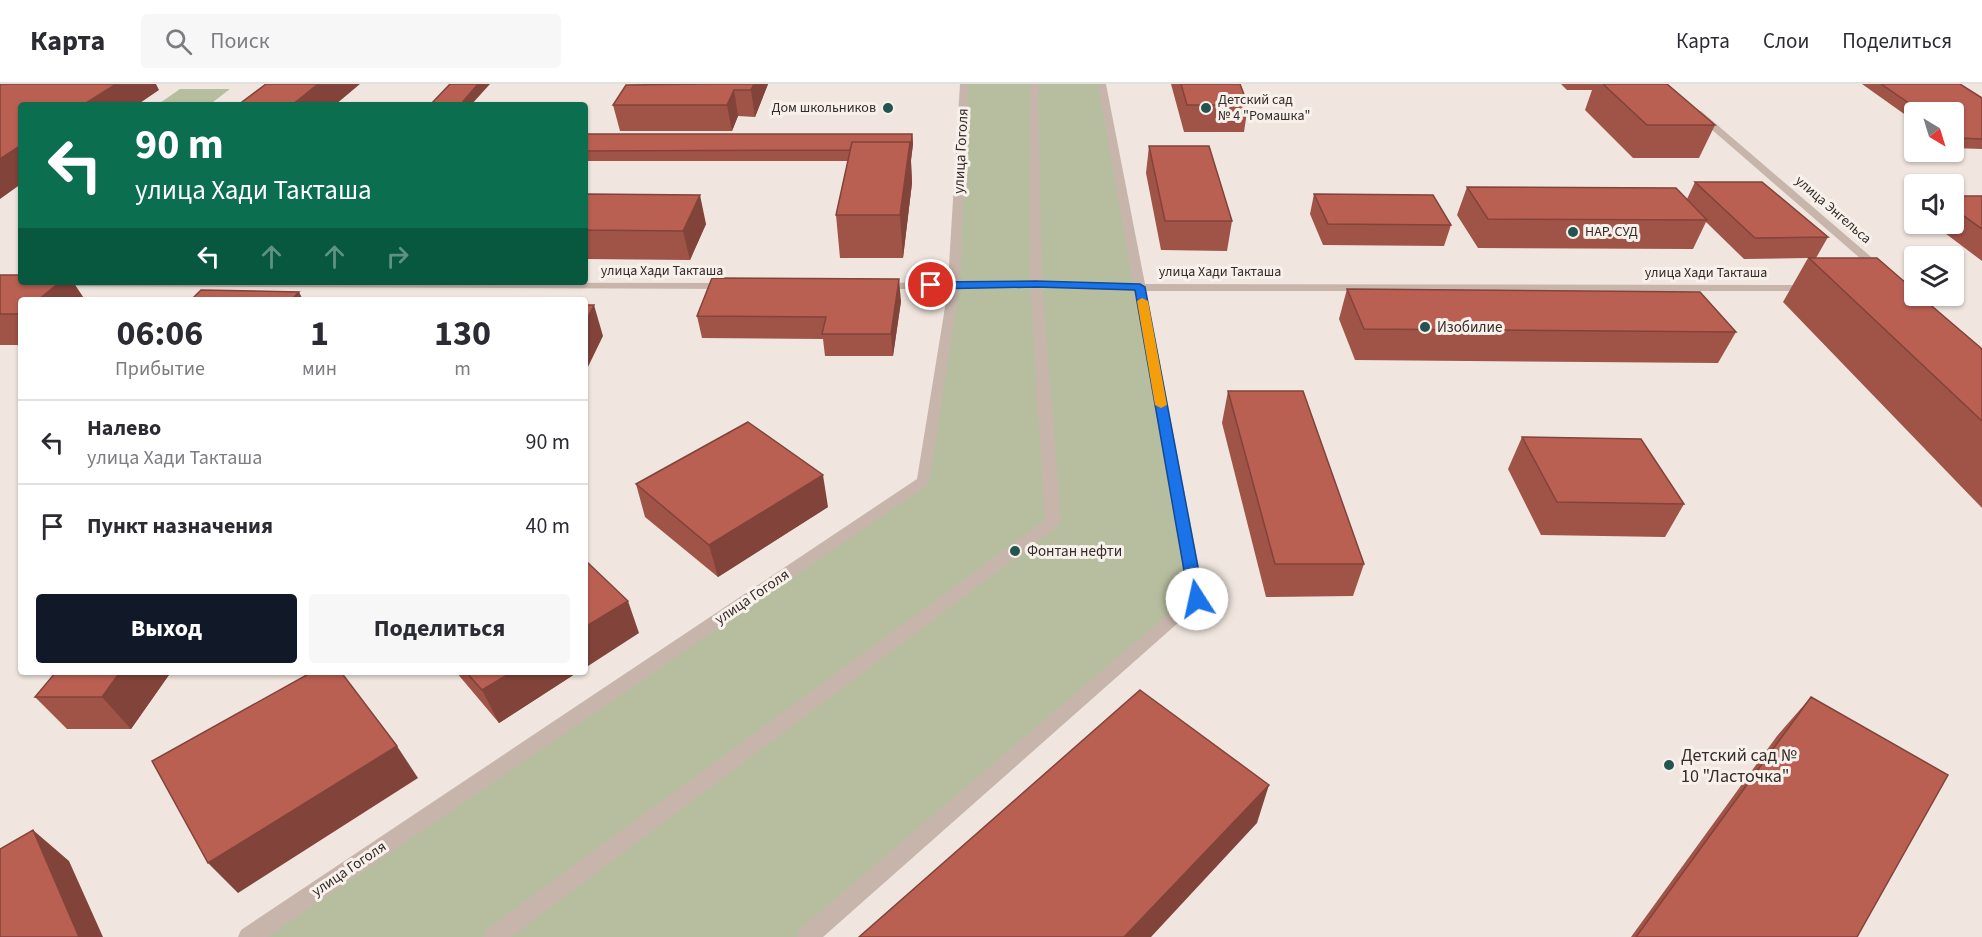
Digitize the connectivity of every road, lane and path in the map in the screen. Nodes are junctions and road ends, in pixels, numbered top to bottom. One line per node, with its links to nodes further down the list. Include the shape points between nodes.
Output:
1 (964, 84): 8 (street, улица Гоголя)
2 (1034, 84): 6 (street)
3 (1102, 84): 11 (street)
4 (1686, 103): 5 (street, улица Энгельса)
5 (1892, 281)
6 (1036, 284): 8 (street, улица Хади Такташа); 11 (street, улица Хади Такташа); 14 (street, via 1053,522)
7 (588, 285): 9 (street, улица Хади Такташа)
8 (954, 285): 10 (street, улица Хади Такташа); 13 (street, улица Гоголя, via 924,481)
9 (741, 286)
10 (871, 286)
11 (1140, 287): 12 (street, улица Хади Такташа); 15 (street, via 1197,599)
12 (1820, 288)
13 (249, 937)
14 (494, 937)
15 (807, 937)

